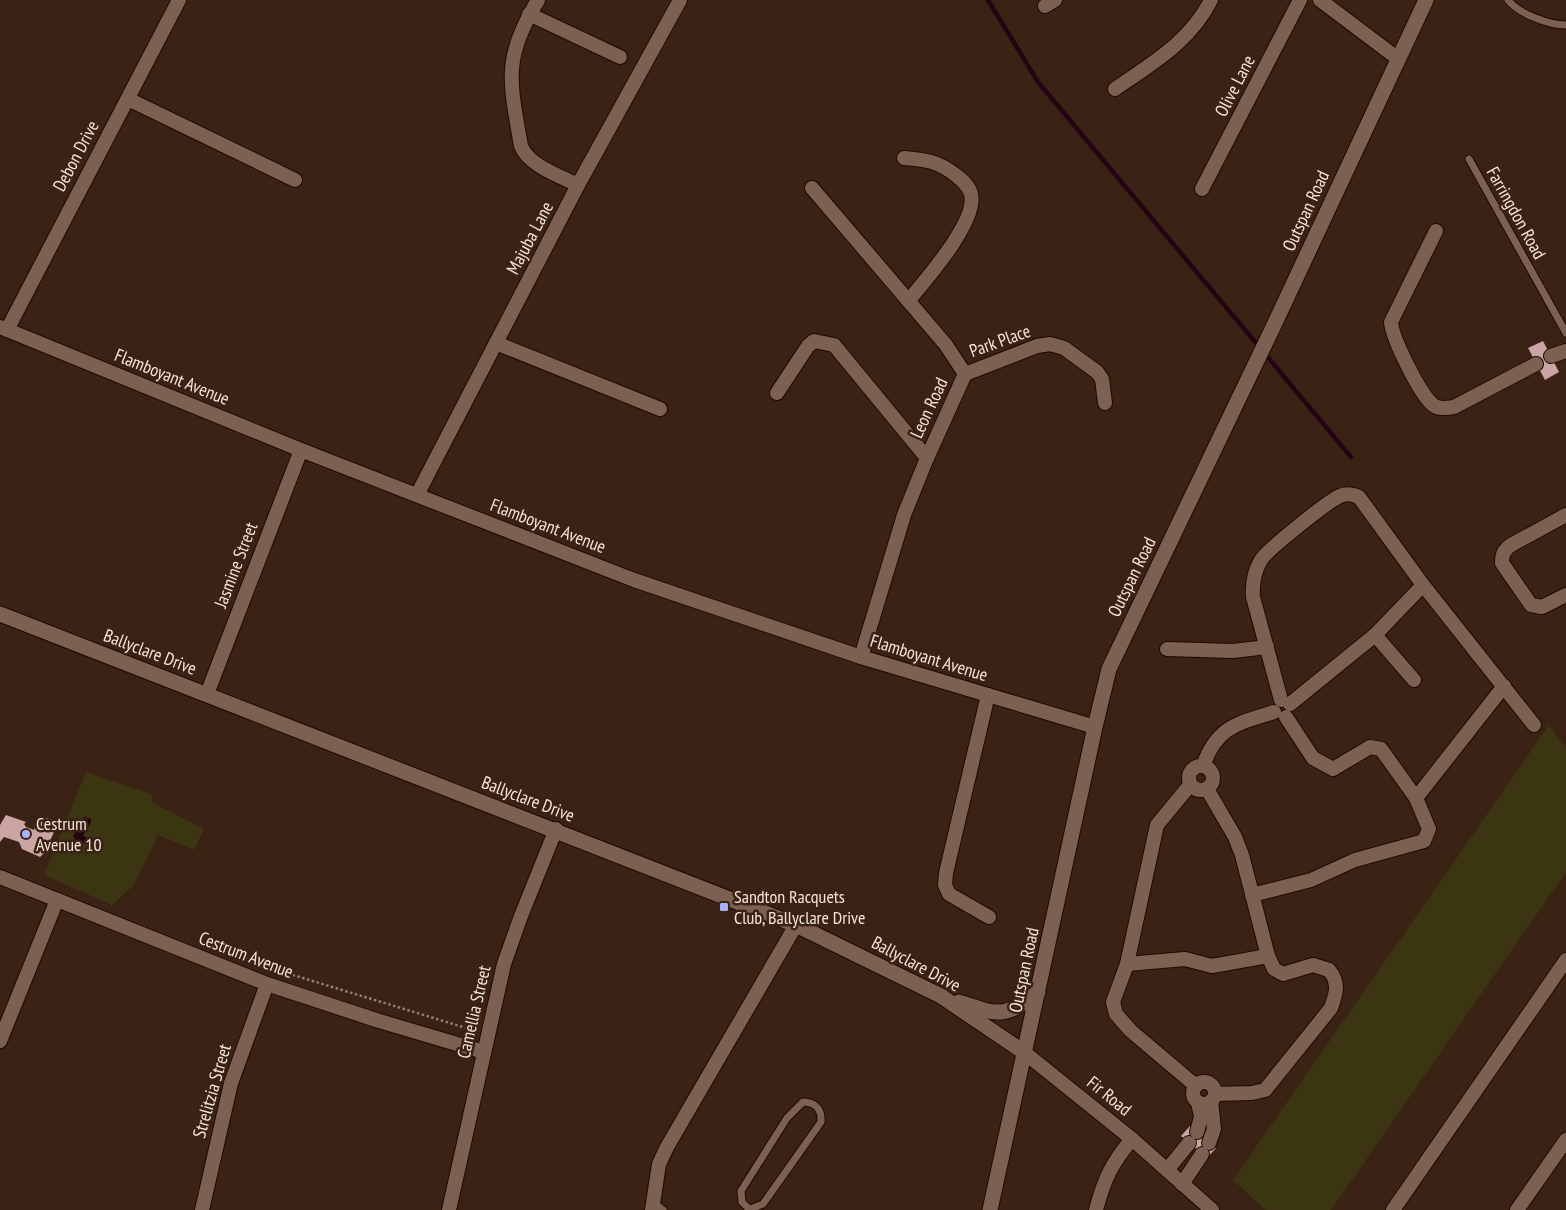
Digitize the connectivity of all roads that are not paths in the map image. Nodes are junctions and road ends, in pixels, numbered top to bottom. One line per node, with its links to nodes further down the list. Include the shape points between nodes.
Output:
1 (179, 0): 14 (street, Debon Drive)
2 (538, 0): 9 (street)
3 (680, 0): 18 (street, Majuba Lane)
4 (1211, 0): 13 (street, via 1184,37)
5 (1300, 0): 20 (street, Olive Lane)
6 (1320, 0): 12 (street)
7 (1426, 0): 12 (street, Outspan Road)
8 (1508, 0): 10 (lane, via 1524,12 1551,23)
9 (529, 14): 11 (street); 18 (street, via 512,53 510,68 521,146 531,160)
10 (1566, 25)
11 (620, 57)
12 (1397, 58): 50 (street, Outspan Road, via 1275,323 1109,669)
13 (1115, 89)
14 (128, 99): 17 (street); 23 (street, Debon Drive)
15 (904, 158): 22 (street, via 942,165 965,183 972,199 970,211 940,264)
16 (1469, 159): 24 (lane, Farringdon Road)
17 (295, 180)
18 (578, 185): 25 (street, Majuba Lane)
19 (812, 188): 22 (street, Leon Road)
20 (1202, 189)
21 (1436, 231): 28 (street, via 1392,322 1394,337 1432,405 1444,409 1454,407)
22 (908, 301): 29 (street, Leon Road, via 946,345)
23 (3, 328): 33 (street, Flamboyant Avenue)
24 (1566, 333)
25 (496, 343): 32 (street); 35 (street, Majuba Lane)
26 (1566, 351): 27 (street)
27 (1551, 356)
28 (1536, 364)
29 (965, 374): 31 (street, Park Place, via 1050,344 1064,348 1097,372 1102,379); 34 (street, Leon Road)
30 (777, 393): 34 (street, via 808,346 814,341 828,342 834,345)
31 (1105, 403)
32 (660, 409)
33 (301, 450): 35 (street, Flamboyant Avenue); 46 (street, Jasmine Street)
34 (927, 458): 43 (street, Leon Road, via 904,515)
35 (417, 495): 43 (street, Flamboyant Avenue, via 634,580)
36 (1566, 515): 38 (street, via 1511,544 1502,558 1502,563 1531,605 1542,607)
37 (1423, 585): 40 (street); 41 (street, via 1359,496 1338,496 1269,550 1257,568 1252,583 1253,597); 45 (street)
38 (1566, 596)
39 (0, 614): 46 (street, Ballyclare Drive)
40 (1375, 635): 44 (street); 48 (street)
41 (1267, 647): 42 (street, via 1233,651); 48 (street)
42 (1167, 649)
43 (861, 657): 47 (street, Flamboyant Avenue)
44 (1414, 680)
45 (1504, 686): 49 (street); 54 (street)
46 (206, 694): 55 (street, Ballyclare Drive)
47 (988, 695): 50 (street, Flamboyant Avenue); 59 (street, via 946,873 946,885 949,894)
48 (1283, 708): 51 (street, via 1232,726 1216,740); 54 (street, via 1313,758 1333,769 1370,747 1381,750)
49 (1534, 725)
50 (1095, 727): 65 (street, Outspan Road)
51 (1203, 766): 52 (street, via 1190,771); 53 (street, via 1213,776)
52 (1190, 785): 53 (street, via 1198,791); 63 (street, via 1157,825)
53 (1207, 789): 57 (street, via 1235,836)
54 (1416, 798): 57 (street, via 1429,829 1424,841 1355,860 1311,880)
55 (556, 829): 60 (street, Ballyclare Drive); 68 (street, Camellia Street, via 512,940)
56 (0, 877): 58 (street, Cestrum Avenue)
57 (1252, 895): 61 (street)
58 (57, 900): 64 (street, Cestrum Avenue); 67 (street)
59 (989, 918)
60 (796, 925): 66 (street, Ballyclare Drive); 76 (street, via 667,1147 659,1164)
61 (1268, 956): 63 (street, via 1212,966 1185,959); 71 (street, via 1274,969 1283,974 1313,965 1329,970 1336,982 1331,1008 1265,1090)
62 (1566, 960): 83 (street)
63 (1127, 964): 70 (street, via 1114,1002 1116,1014 1131,1031)
64 (267, 984): 68 (street, Cestrum Avenue); 78 (street, Strelitzia Street, via 231,1083)
65 (1038, 992): 66 (street, via 1022,1005 1000,1013); 69 (street, Outspan Road)
66 (940, 996): 69 (street, Ballyclare Drive)
67 (0, 1041)
68 (484, 1052): 79 (street, Camellia Street)
69 (1025, 1054): 72 (street, Fir Road); 81 (street, Outspan Road)
70 (1196, 1086): 71 (street, via 1194,1095); 71 (street, via 1202,1082 1214,1087)
71 (1208, 1099): 74 (street, via 1191,1140); 75 (street, via 1214,1129 1206,1148)
72 (1132, 1139): 74 (street, Fir Road); 82 (street, via 1104,1180)
73 (1566, 1140): 84 (street)
74 (1167, 1170): 75 (street, Fir Road)
75 (1182, 1184): 77 (street, Fir Road)
76 (656, 1207)
77 (1204, 1207)
78 (202, 1210)
79 (450, 1210)
80 (748, 1210): 80 (lane, via 742,1202 741,1191 788,1118 803,1102 816,1106 822,1113 821,1122 763,1204)
81 (990, 1210)
82 (1096, 1210)
83 (1393, 1210)
84 (1517, 1210)

